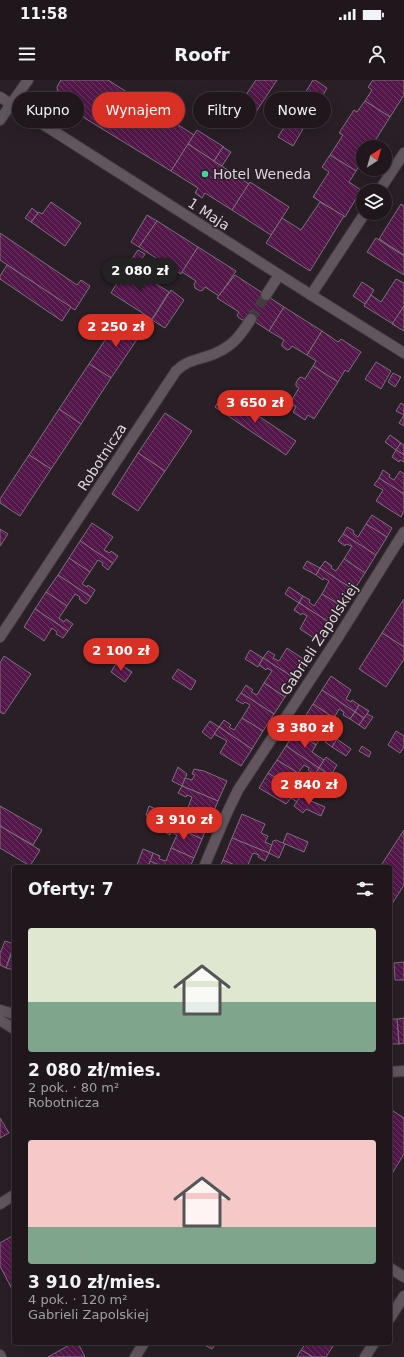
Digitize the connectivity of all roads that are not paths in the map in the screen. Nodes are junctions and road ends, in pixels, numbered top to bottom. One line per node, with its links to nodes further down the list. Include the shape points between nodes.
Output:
1 (28, 80): 3 (street)
2 (0, 97): 3 (street, 1 Maja)
3 (11, 104): 4 (street); 8 (street, 1 Maja)
4 (0, 120)
5 (404, 153): 6 (street)
6 (384, 184)
7 (360, 220): 10 (street)
8 (279, 275): 9 (street); 10 (street, 1 Maja)
9 (266, 295)
10 (311, 295): 12 (street, 1 Maja)
11 (251, 320): 14 (street, Robotnicza, via 235,342 217,353 185,363 176,371)
12 (404, 353)
13 (404, 532): 15 (street, Gabrieli Zapolskiej, via 238,790)
14 (0, 637)
15 (205, 865)
16 (0, 1010): 17 (street)
17 (12, 1013)
18 (0, 1020): 19 (street)
19 (12, 1028)
20 (404, 1071): 21 (street)
21 (392, 1072)
22 (12, 1196): 23 (street)
23 (0, 1204)
24 (392, 1269): 25 (street)
25 (404, 1277)
26 (404, 1296): 27 (street)
27 (392, 1315)
28 (143, 1345): 30 (street)
29 (373, 1345): 31 (street)
30 (135, 1357)
31 (365, 1357)

